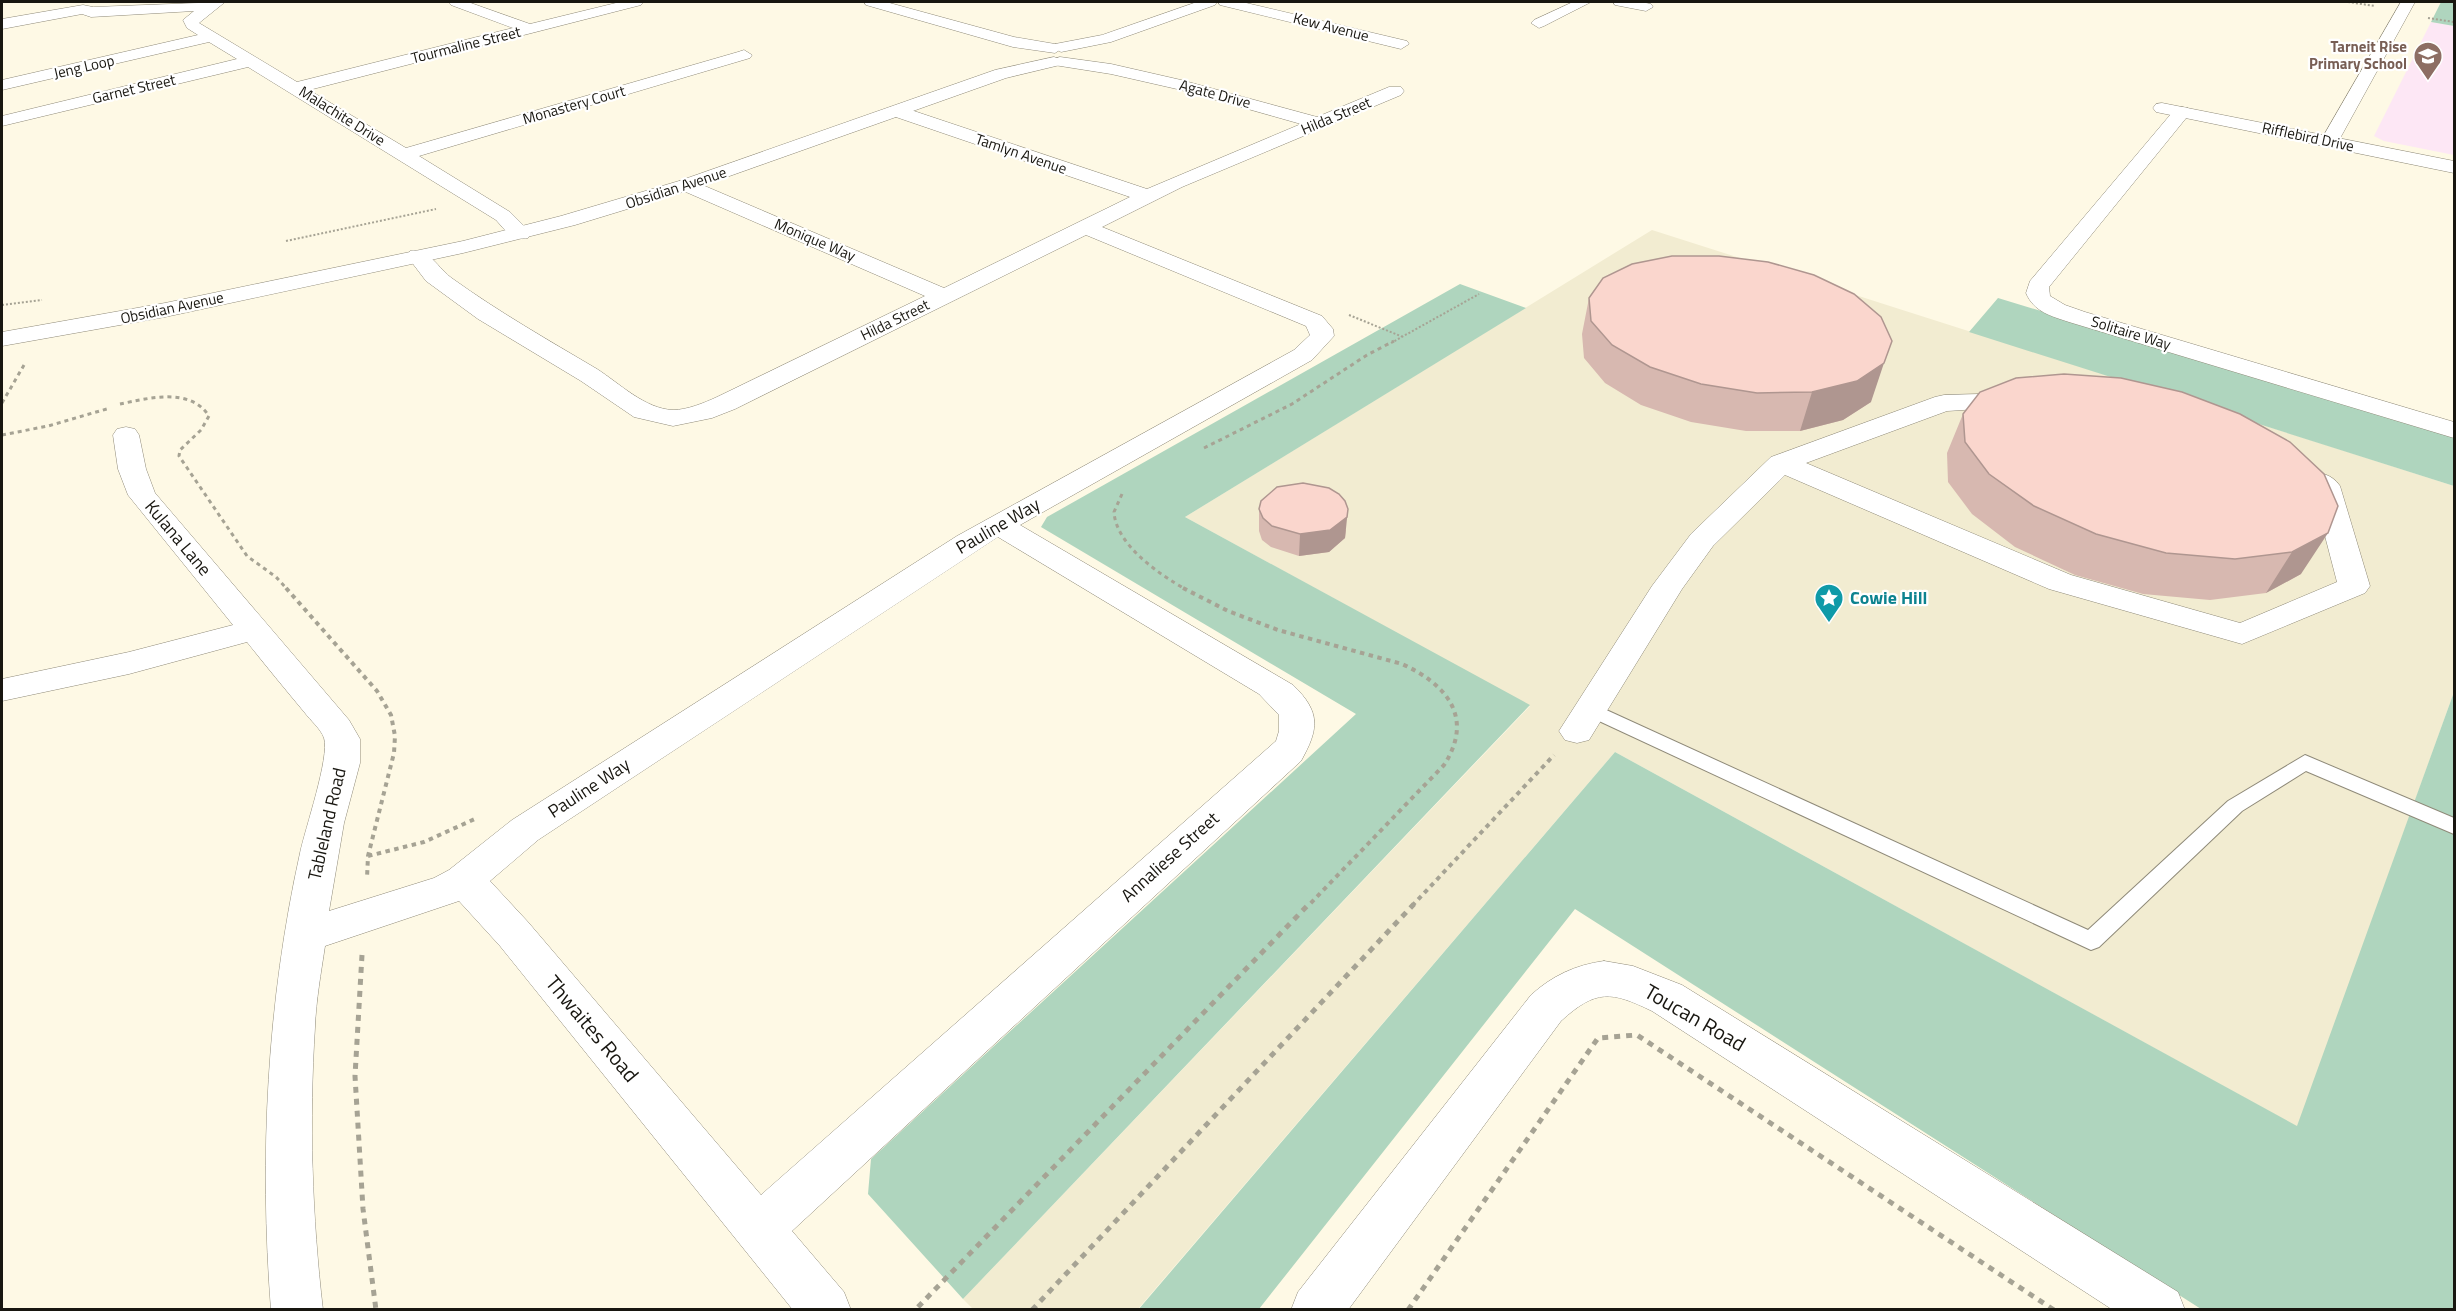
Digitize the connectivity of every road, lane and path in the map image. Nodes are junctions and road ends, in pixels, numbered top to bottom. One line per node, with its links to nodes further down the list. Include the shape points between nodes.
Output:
1 (456, 2): 17 (street)
2 (636, 2): 17 (street, Tourmaline Street)
3 (872, 2): 21 (street, Agate Drive)
4 (1210, 2): 20 (street, Obsidian Avenue)
5 (1225, 2): 22 (street, Kew Avenue)
6 (1584, 2): 14 (street)
7 (1620, 2): 12 (street)
8 (2348, 2): 10 (path)
9 (214, 4): 13 (street, Jeng Loop); 18 (street, Malachite Drive, via 191,20 192,25)
10 (2382, 4): 11 (street)
11 (2407, 4): 38 (street)
12 (1646, 7)
13 (92, 12): 15 (street, Jeng Loop, via 69,10); 16 (street, Jeng Loop)
14 (1539, 23)
15 (2, 24)
16 (123, 27)
17 (529, 29): 32 (street, Tourmaline Street)
18 (212, 37): 23 (street, Jeng Loop); 28 (street, Malachite Drive)
19 (145, 38): 23 (street)
20 (1106, 39): 26 (street, Obsidian Avenue); 27 (street, Obsidian Avenue)
21 (1013, 42): 24 (street, Agate Drive); 26 (street, Agate Drive)
22 (1401, 44)
23 (166, 48): 31 (street, Jeng Loop)
24 (1035, 54): 26 (street, Agate Drive, via 1038,59); 30 (street, Obsidian Avenue)
25 (744, 55): 39 (street, Monastery Court)
26 (1057, 55): 27 (street, Obsidian Avenue); 29 (street, Agate Drive); 30 (street, Obsidian Avenue)
27 (1079, 55): 29 (street, Agate Drive)
28 (251, 61): 32 (street, Malachite Drive); 36 (street, Garnet Street)
29 (1111, 69): 37 (street, Agate Drive, via 1200,89)
30 (1001, 74): 35 (street, Obsidian Avenue)
31 (2, 85)
32 (295, 88): 39 (street, Malachite Drive)
33 (1395, 91): 37 (street, Hilda Street)
34 (2172, 110): 38 (street, Rifflebird Drive); 55 (street, Solitaire Way, via 2038,286 2039,298 2077,317)
35 (896, 111): 41 (street, Obsidian Avenue); 42 (street, Tamlyn Avenue)
36 (7, 119)
37 (1318, 123): 42 (street, Hilda Street)
38 (2329, 142): 40 (street, Rifflebird Drive)
39 (404, 155): 45 (street, Malachite Drive, via 503,216)
40 (2454, 167)
41 (686, 185): 45 (street, Obsidian Avenue); 49 (street, Monique Way)
42 (1147, 196): 44 (street, Hilda Street)
43 (437, 209): 46 (path)
44 (1085, 227): 49 (street, Hilda Street); 60 (street, Pauline Way, via 1314,321 1322,336 1303,354)
45 (520, 233): 47 (street, Obsidian Avenue)
46 (286, 241)
47 (418, 256): 48 (street, Obsidian Avenue); 49 (street, Hilda Street, via 434,276 502,325 642,411 673,418 726,403)
48 (342, 272): 50 (street, Obsidian Avenue); 51 (street, Obsidian Avenue, via 165,310)
49 (944, 296)
50 (2, 325)
51 (2, 339)
52 (25, 364): 54 (path)
53 (2039, 401): 58 (street, via 1944,403)
54 (2, 403)
55 (2454, 430)
56 (2, 435): 66 (path, via 147,399 179,398 204,405 209,416 207,422 180,450 179,456 248,556 276,577 377,691 391,715 394,753)
57 (126, 435): 61 (street, Kulana Lane, via 142,495)
58 (1781, 463): 59 (street, via 2060,582 2242,634 2354,586 2326,486); 63 (street, via 1702,540 1668,586)
59 (2294, 470)
60 (999, 525): 67 (street, Pauline Way, via 525,830); 70 (street, Annaliese Street, via 1271,686 1287,698 1298,716 1299,733 1288,752)
61 (254, 629): 62 (street, via 125,665); 69 (street, Tableland Road, via 325,712 342,739 342,763 325,823)
62 (2, 690)
63 (1584, 720): 65 (lane, via 2091,941 2235,806 2305,762); 74 (path)
64 (486, 812): 66 (path, via 432,841)
65 (2454, 826)
66 (368, 856): 68 (path)
67 (464, 881): 68 (street); 70 (street, Thwaites Road, via 514,934)
68 (364, 915): 69 (street); 72 (path, via 355,1077 363,1209)
69 (304, 936): 71 (street, Tableland Road, via 293,1025 290,1117 291,1246)
70 (759, 1229): 73 (street, Thwaites Road)
71 (297, 1310)
72 (376, 1310)
73 (826, 1310)
74 (1032, 1310)
75 (1316, 1310): 78 (street, Toucan Road, via 1546,1008 1577,984 1607,978 1626,981 1667,998)
76 (1407, 1310): 77 (path, via 1598,1038 1637,1035)
77 (2054, 1310)
78 (2160, 1310)

